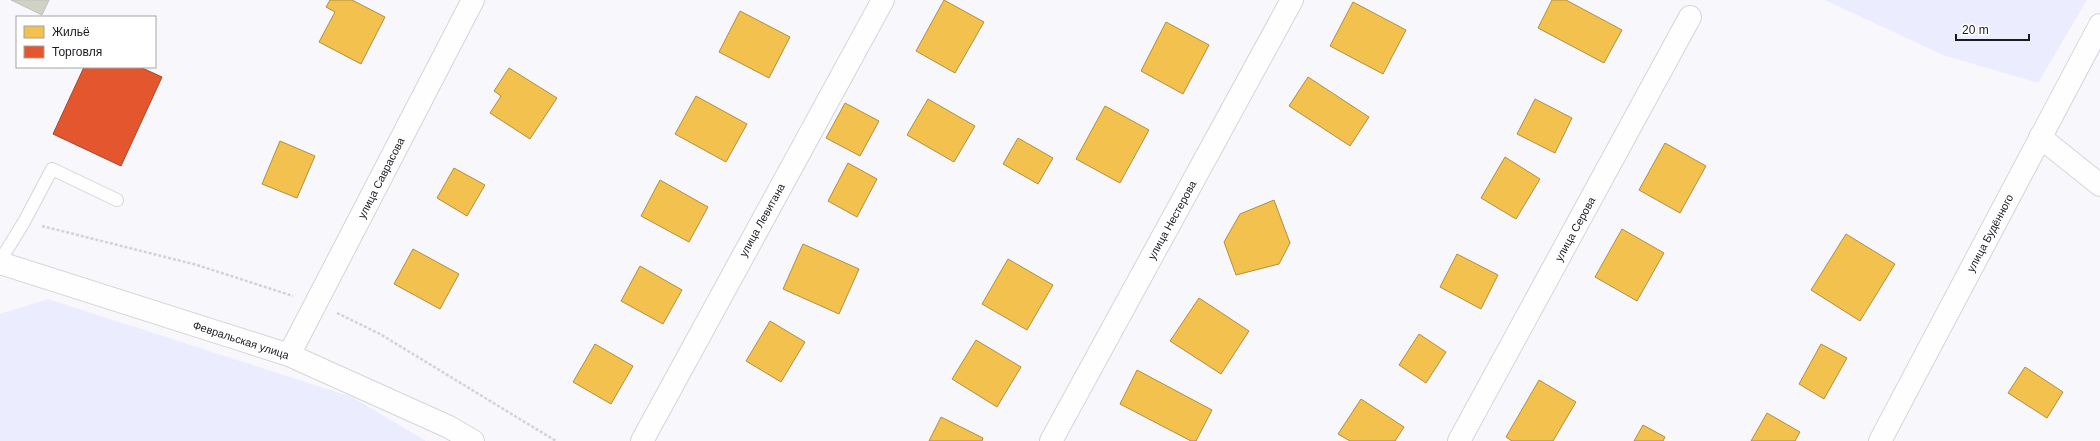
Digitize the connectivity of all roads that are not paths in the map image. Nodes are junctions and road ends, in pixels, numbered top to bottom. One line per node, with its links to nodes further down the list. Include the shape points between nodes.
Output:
1 (473, 0): 10 (street, улица Саврасова)
2 (883, 0): 12 (street, улица Левитана)
3 (1292, 0): 13 (street, улица Нестерова)
4 (1690, 17): 14 (street, улица Серова)
5 (2100, 25): 6 (street, улица Будённого)
6 (2040, 137): 7 (street); 15 (street, улица Будённого)
7 (2100, 185)
8 (117, 200): 9 (lane, via 52,169)
9 (0, 262): 10 (street, Февральская улица)
10 (289, 355): 11 (street, Февральская улица, via 449,427)
11 (473, 441)
12 (642, 441)
13 (1051, 441)
14 (1459, 441)
15 (1880, 441)

